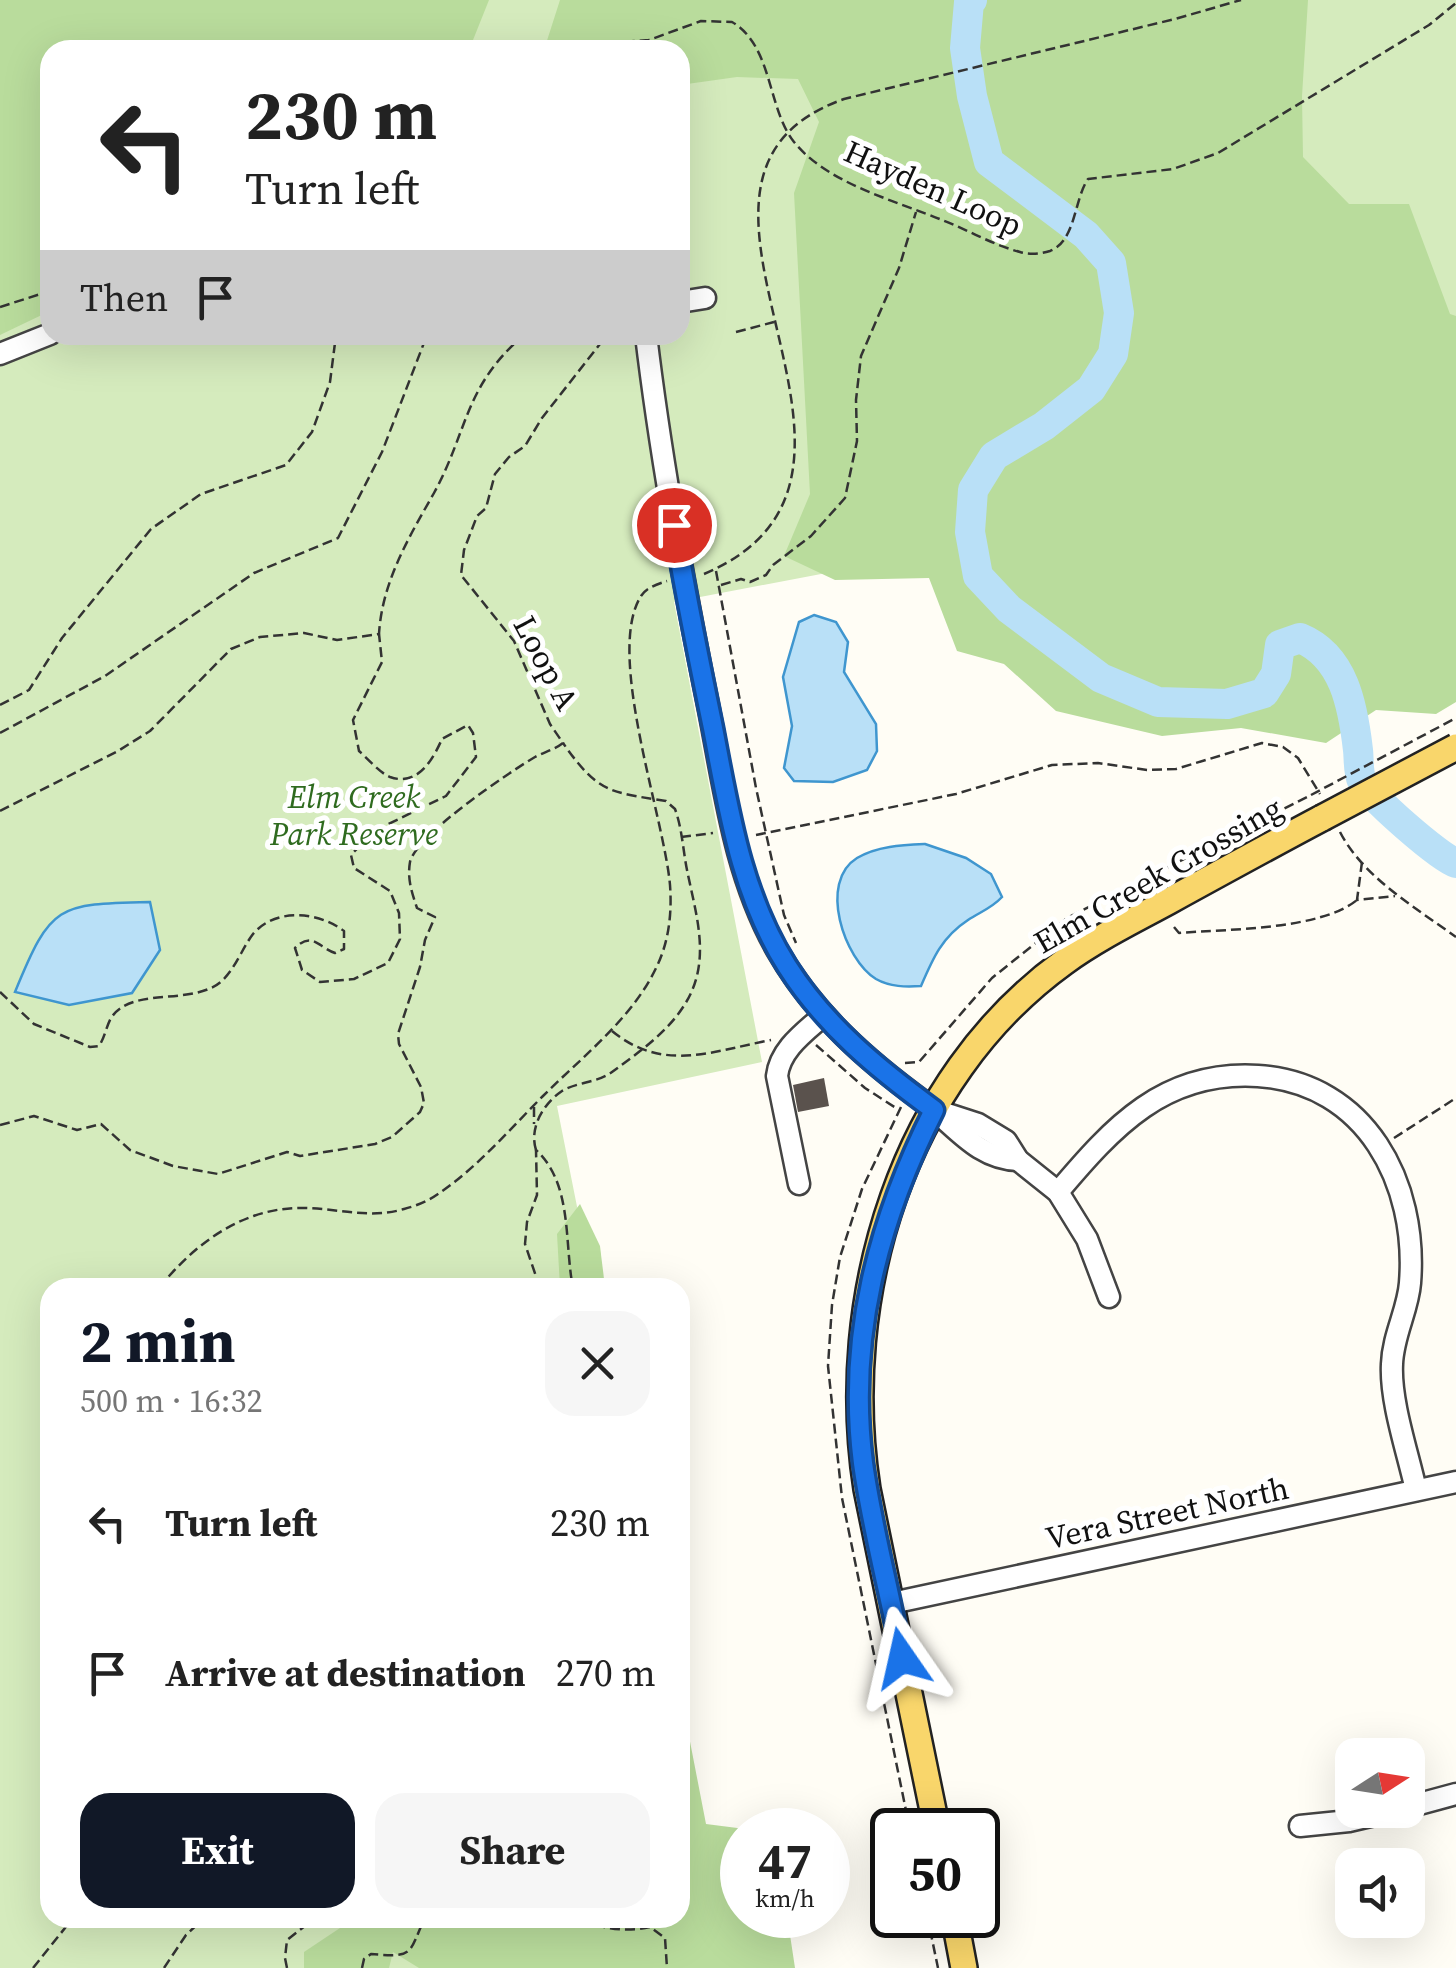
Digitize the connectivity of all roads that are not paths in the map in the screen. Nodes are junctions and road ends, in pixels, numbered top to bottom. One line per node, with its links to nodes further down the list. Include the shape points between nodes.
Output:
1 (705, 298): 2 (street)
2 (690, 300)
3 (40, 338): 5 (street)
4 (648, 345): 7 (street, via 683,578 745,879 788,968)
5 (0, 354)
6 (1456, 747): 8 (main road, Elm Creek Crossing, bridge, via 1323,809 1064,962 986,1033)
7 (824, 1015): 8 (street); 9 (street, via 782,1056 778,1076)
8 (934, 1110): 10 (street, via 969,1142 1000,1160 1018,1160); 14 (main road, Elm Creek Crossing, via 883,1231 860,1349 863,1464)
9 (799, 1184)
10 (1058, 1192): 11 (street, via 1087,1239); 13 (street, via 1108,1133 1160,1095 1237,1075 1303,1084 1360,1120 1382,1146 1408,1236 1410,1284 1392,1368)
11 (1109, 1297)
12 (1456, 1482): 13 (street, Vera Street North)
13 (1416, 1490): 14 (street, Vera Street North)
14 (892, 1604): 17 (main road, Elm Creek Crossing)
15 (1456, 1794): 16 (street)
16 (1425, 1802)
17 (933, 1808)
18 (1335, 1823): 19 (street)
19 (1300, 1826)
20 (958, 1938): 21 (main road)
21 (964, 1968)

